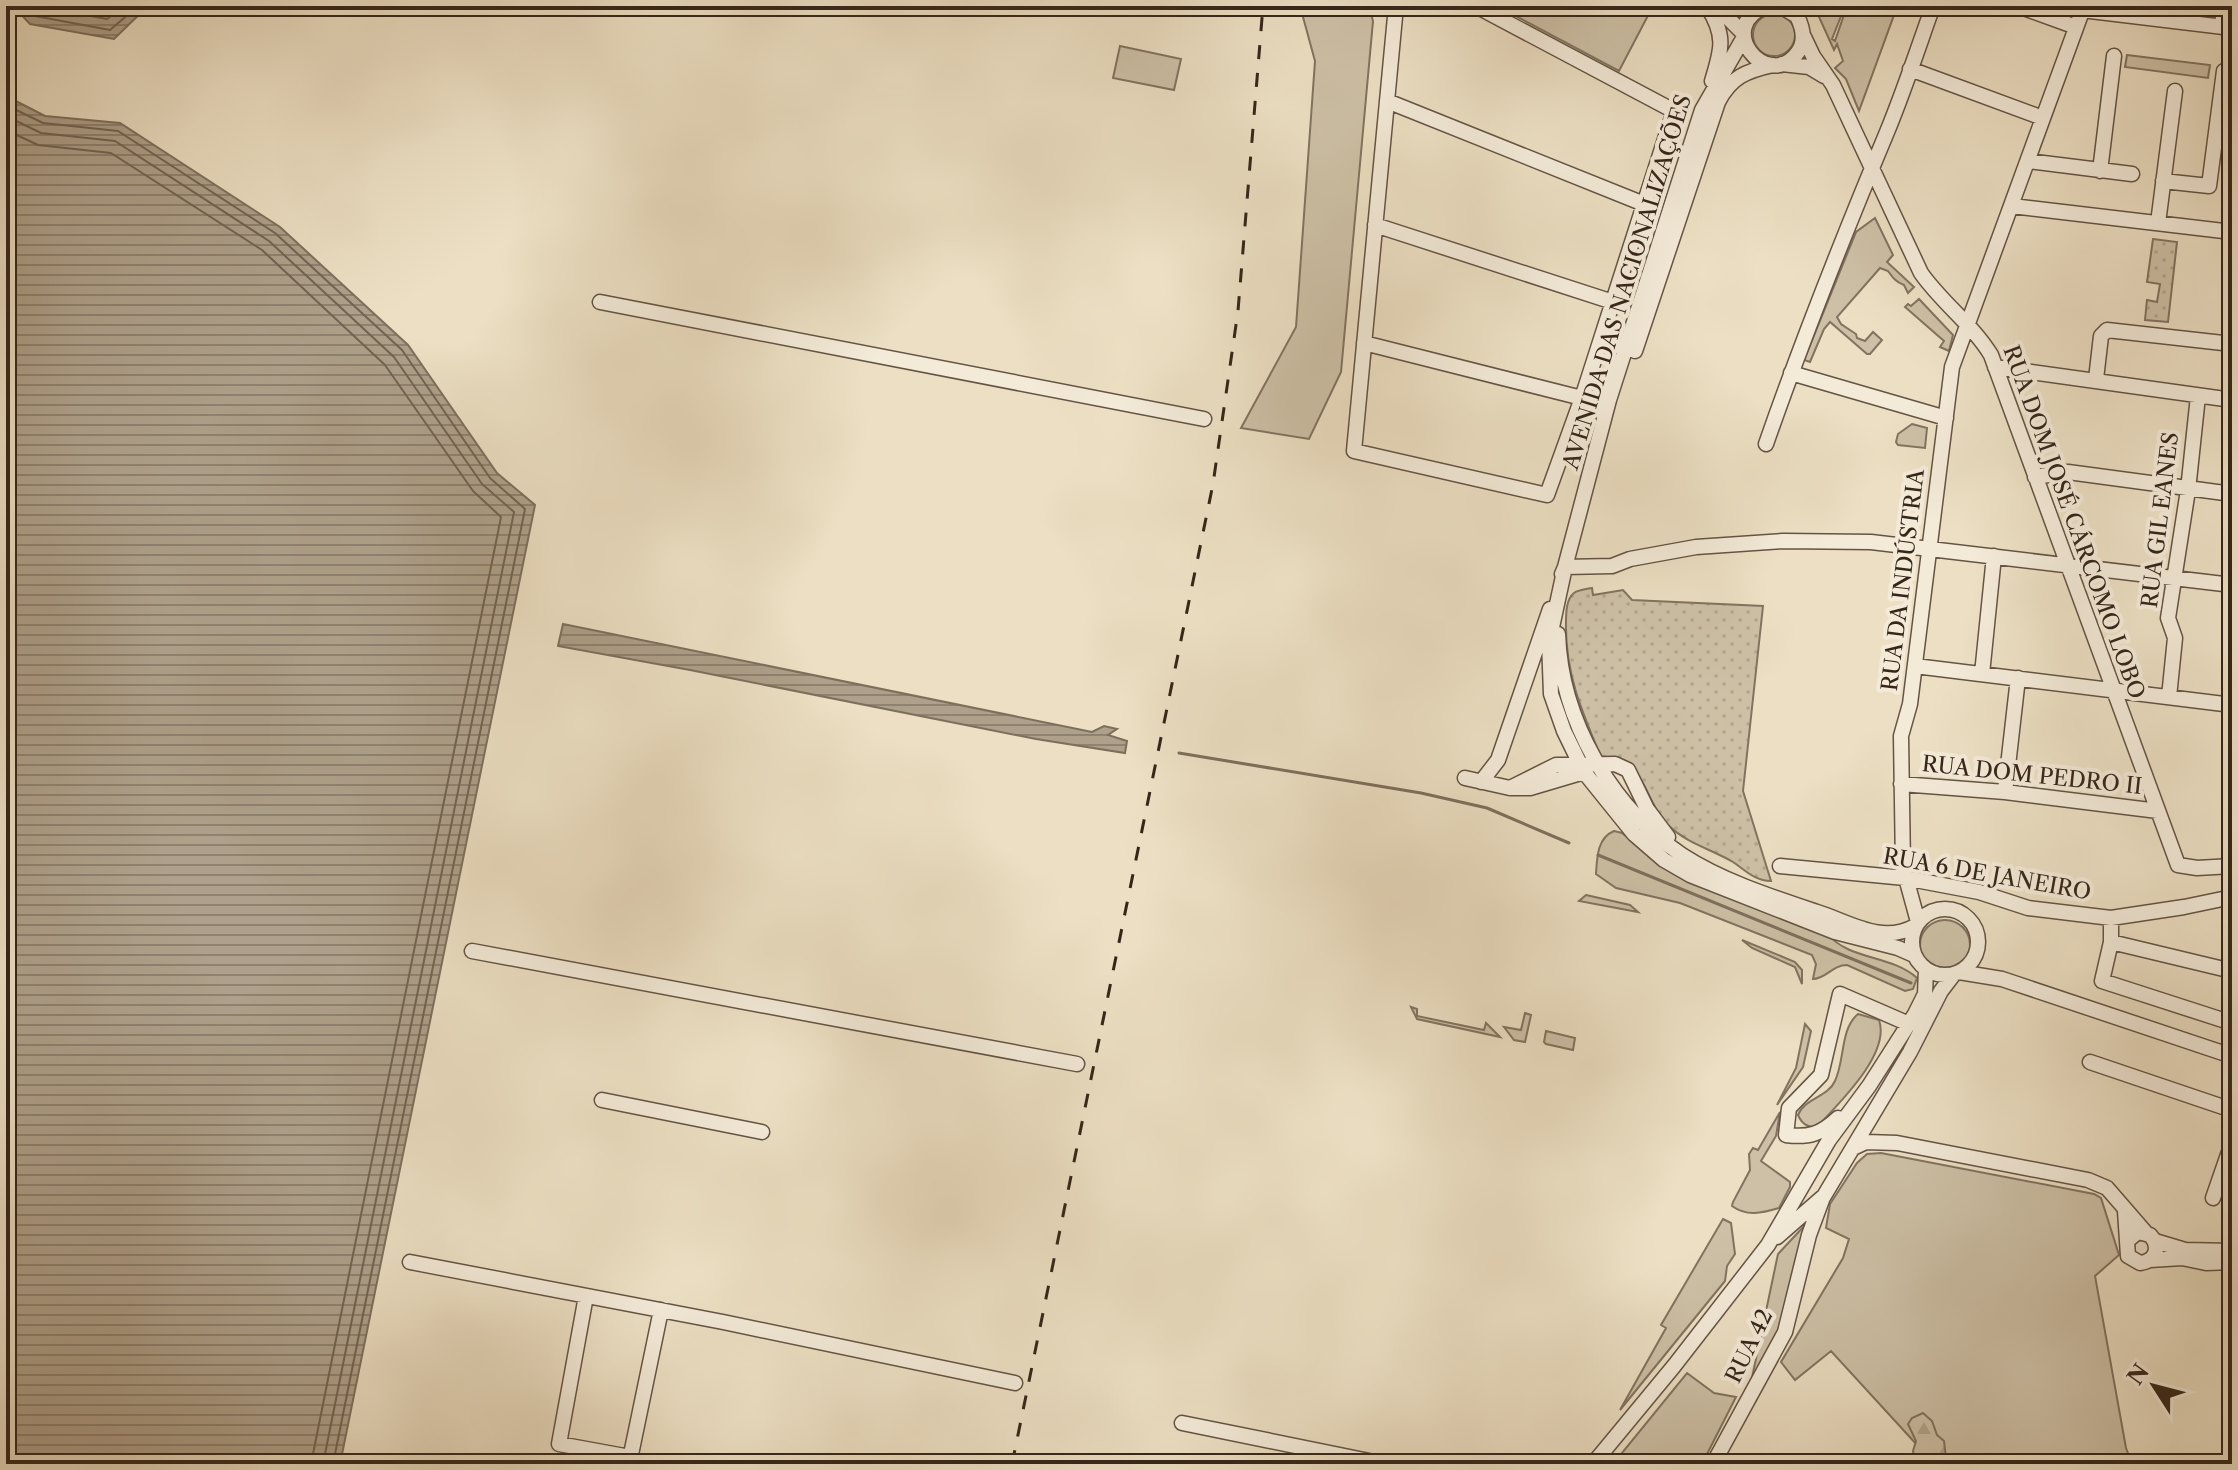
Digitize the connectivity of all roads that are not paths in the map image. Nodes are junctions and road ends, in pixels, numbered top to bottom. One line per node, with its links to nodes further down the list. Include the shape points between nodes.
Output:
1 (1396, 6): 23 (street)
2 (1476, 6): 30 (street, via 1674,111)
3 (1708, 6): 11 (street); 22 (street, via 1722,42)
4 (1780, 6): 10 (street)
5 (1933, 6): 18 (street)
6 (2018, 6): 12 (street)
7 (2224, 6): 13 (street)
8 (1759, 8): 11 (street); 14 (street, AVENIDA DAS NACIONALIZAÇÕES)
9 (2083, 8): 12 (street, RUA DA INDÚSTRIA); 13 (street)
10 (1795, 11): 15 (street, RUA DOM JOSÉ CÁRCOMO LOBO)
11 (1723, 13): 14 (street)
12 (2076, 27): 24 (street, RUA DA INDÚSTRIA)
13 (2227, 27)
14 (1744, 35): 17 (street, via 1756,60); 22 (street, AVENIDA DAS NACIONALIZAÇÕES)
15 (1803, 35): 17 (street, via 1797,53); 20 (street, RUA DOM JOSÉ CÁRCOMO LOBO)
16 (2114, 56): 27 (street)
17 (1777, 64): 20 (street, via 1809,67); 52 (street, AVENIDA DAS NACIONALIZAÇÕES, via 1742,73 1718,102)
18 (1910, 69): 24 (street); 26 (street)
19 (2224, 71): 29 (street, via 2209,186)
20 (1833, 85): 26 (street, RUA DOM JOSÉ CÁRCOMO LOBO)
21 (2175, 91): 29 (street)
22 (1706, 98): 52 (street, AVENIDA DAS NACIONALIZAÇÕES, via 1609,400)
23 (1387, 101): 30 (street); 33 (street)
24 (2043, 118): 25 (street, RUA DA INDÚSTRIA)
25 (2028, 161): 27 (street); 31 (street, RUA DA INDÚSTRIA)
26 (1870, 168): 37 (street, RUA DOM JOSÉ CÁRCOMO LOBO, via 1921,273); 41 (street)
27 (2100, 171): 28 (street)
28 (2132, 174)
29 (2163, 181): 32 (street)
30 (1644, 204): 36 (street)
31 (2012, 206): 32 (street); 37 (street, RUA DA INDÚSTRIA)
32 (2158, 223): 34 (street)
33 (1375, 225): 36 (street); 38 (street)
34 (2232, 232)
35 (600, 302): 47 (street)
36 (1613, 302): 44 (street)
37 (1967, 324): 40 (street, RUA DOM JOSÉ CÁRCOMO LOBO); 46 (street, RUA DA INDÚSTRIA, via 1950,376)
38 (1364, 343): 44 (street); 44 (street, via 1354,451 1547,495)
39 (2232, 344): 42 (street, via 2107,330 2101,336)
40 (1995, 367): 42 (street); 49 (street, RUA DOM JOSÉ CÁRCOMO LOBO)
41 (1791, 373): 46 (street); 48 (street)
42 (2096, 379): 43 (street)
43 (2198, 396): 45 (street); 50 (street, RUA GIL EANES)
44 (1582, 398)
45 (2232, 400)
46 (1946, 418): 53 (street, RUA DA INDÚSTRIA)
47 (1204, 419)
48 (1766, 444)
49 (2035, 477): 50 (street, via 2068,472); 56 (street, RUA DOM JOSÉ CÁRCOMO LOBO)
50 (2188, 490): 51 (street); 57 (street, RUA GIL EANES)
51 (2232, 494)
52 (1582, 502): 55 (street, AVENIDA DAS NACIONALIZAÇÕES)
53 (1929, 549): 54 (street); 55 (street, via 1783,541 1696,547 1612,566); 59 (street, RUA DA INDÚSTRIA)
54 (1994, 556): 56 (street); 60 (street)
55 (1565, 567): 65 (street, AVENIDA DAS NACIONALIZAÇÕES, via 1549,641 1551,694); 67 (street, via 1498,760)
56 (2069, 567): 57 (street); 62 (street, RUA DOM JOSÉ CÁRCOMO LOBO)
57 (2175, 577): 58 (street); 63 (street, RUA GIL EANES, via 2168,618 2175,638)
58 (2232, 585)
59 (1915, 666): 60 (street); 68 (street, RUA DA INDÚSTRIA, via 1901,736)
60 (1982, 674): 61 (street)
61 (2018, 678): 62 (street); 69 (street)
62 (2113, 690): 63 (street); 70 (street, RUA DOM JOSÉ CÁRCOMO LOBO)
63 (2169, 697): 64 (street)
64 (2232, 705)
65 (1586, 766): 67 (street, via 1551,766 1510,788); 71 (street, AVENIDA DAS NACIONALIZAÇÕES); 71 (street, via 1615,764 1628,770 1647,809); 82 (street, AVENIDA DAS NACIONALIZAÇÕES, via 1634,834 1678,869 1835,932)
66 (1465, 778): 67 (street)
67 (1481, 782)
68 (1901, 784): 69 (street, RUA DOM PEDRO II); 74 (street, RUA DA INDÚSTRIA)
69 (2005, 792): 70 (street, RUA DOM PEDRO II)
70 (2158, 811): 73 (street, RUA DOM JOSÉ CÁRCOMO LOBO, via 2178,865)
71 (1683, 855): 78 (street, AVENIDA DAS NACIONALIZAÇÕES, via 1762,892 1868,930 1892,934)
72 (1780, 866): 74 (street, RUA 6 DE JANEIRO)
73 (2232, 866)
74 (1907, 884): 76 (street, via 1925,903); 77 (street, RUA 6 DE JANEIRO); 78 (street, RUA DA INDÚSTRIA)
75 (2232, 897): 77 (street, RUA 6 DE JANEIRO)
76 (1948, 908): 78 (street, AVENIDA DAS NACIONALIZAÇÕES, via 1936,909); 81 (street, via 1973,923)
77 (2111, 918): 79 (street)
78 (1916, 924): 82 (street)
79 (2111, 942): 84 (street); 87 (street, via 2102,981)
80 (472, 951): 91 (street)
81 (1977, 952): 85 (street); 86 (street)
82 (1914, 955): 83 (street)
83 (1926, 969): 85 (street, via 1939,975); 88 (street, via 1925,994)
84 (2232, 971)
85 (1956, 973): 86 (street); 94 (street)
86 (2002, 979): 89 (street)
87 (2232, 1023)
88 (1909, 1024): 92 (street); 92 (street, via 1840,994 1821,1075 1789,1108 1786,1135 1805,1138 1820,1133)
89 (2232, 1056)
90 (2090, 1062): 95 (street)
91 (1077, 1064)
92 (1869, 1086): 105 (street, via 1829,1140)
93 (602, 1100): 96 (street)
94 (1875, 1110): 97 (street, via 1880,1130); 99 (street)
95 (2232, 1110)
96 (762, 1132)
97 (1897, 1143): 99 (street, via 1866,1142); 102 (street, via 2088,1180 2107,1188)
98 (2232, 1143): 101 (street)
99 (1853, 1148): 100 (street)
100 (1824, 1196): 105 (street); 118 (street, RUA 42, via 1785,1332)
101 (2213, 1198)
102 (2125, 1211): 103 (street); 104 (street)
103 (2151, 1237): 104 (street, via 2134,1234); 106 (street, via 2185,1250); 107 (street, via 2155,1254)
104 (2128, 1240): 107 (street, via 2131,1259)
105 (1768, 1245): 117 (street)
106 (2232, 1251)
107 (2150, 1260): 109 (street)
108 (410, 1262): 110 (street)
109 (2232, 1262)
110 (586, 1296): 111 (street); 114 (street, via 559,1444)
111 (661, 1310): 112 (street); 114 (street)
112 (1015, 1383)
113 (1182, 1423): 115 (street)
114 (629, 1460)
115 (1344, 1460): 116 (street)
116 (1384, 1464)
117 (1593, 1464)
118 (1713, 1464)

